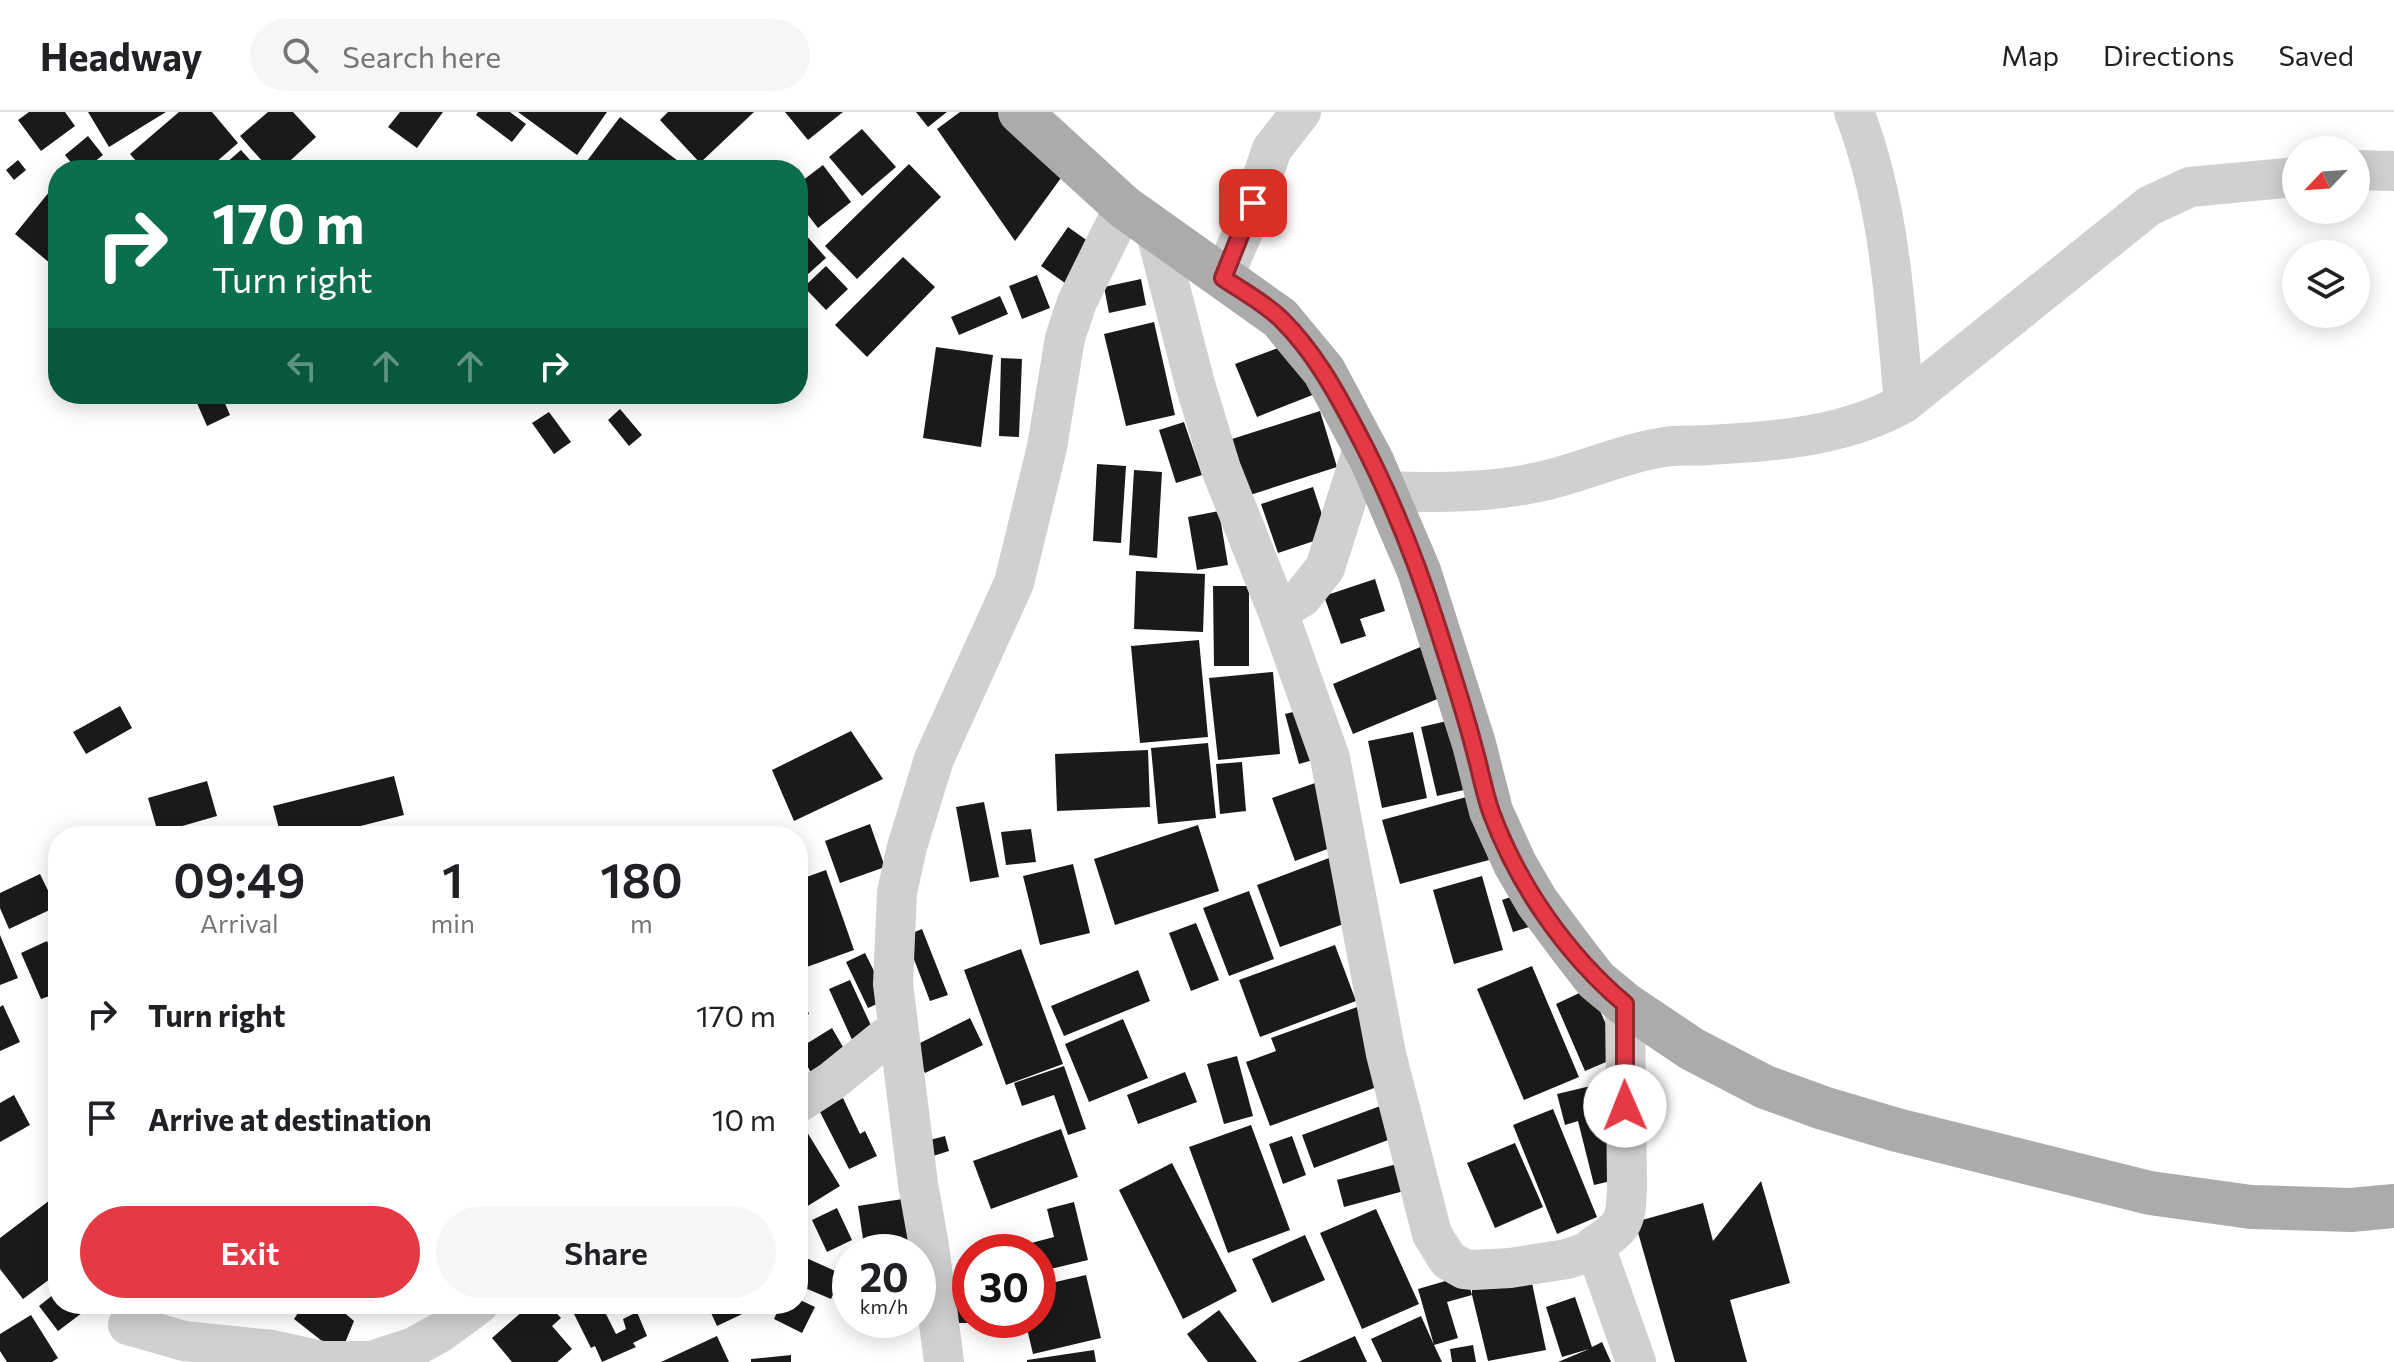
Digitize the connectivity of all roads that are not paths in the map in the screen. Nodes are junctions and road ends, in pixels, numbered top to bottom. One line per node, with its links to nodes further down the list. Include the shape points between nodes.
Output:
1 (1020, 112): 7 (main road)
2 (1301, 112): 8 (street, via 1272,149)
3 (1854, 112): 9 (street, via 1881,209)
4 (2370, 170): 5 (street)
5 (2394, 171)
6 (2282, 178): 9 (street, via 2190,187 2149,206)
7 (1139, 218): 8 (main road); 12 (street, via 1221,469); 14 (street, via 1077,302 1014,583 934,759 907,847 893,946)
8 (1223, 278): 10 (main road, via 1280,318 1303,343)
9 (1904, 403): 11 (street, via 1847,427 1671,446 1542,481 1472,491)
10 (1364, 445): 11 (main road); 12 (street, via 1325,568 1302,597)
11 (1385, 491): 13 (main road, via 1419,571 1491,811 1515,864 1596,980)
12 (1278, 612): 17 (street, via 1330,758 1386,1054 1432,1234 1448,1260 1474,1270 1567,1259)
13 (1625, 1004): 16 (main road, via 1692,1049 1765,1087 1897,1130 2150,1193 2251,1207); 17 (street, via 1626,1215)
14 (899, 1031): 15 (street); 20 (street)
15 (808, 1097)
16 (2394, 1206)
17 (1596, 1249): 21 (street)
18 (465, 1314): 19 (street, via 414,1347 371,1361 322,1361 184,1341)
19 (128, 1325)
20 (944, 1362)
21 (1636, 1362)

